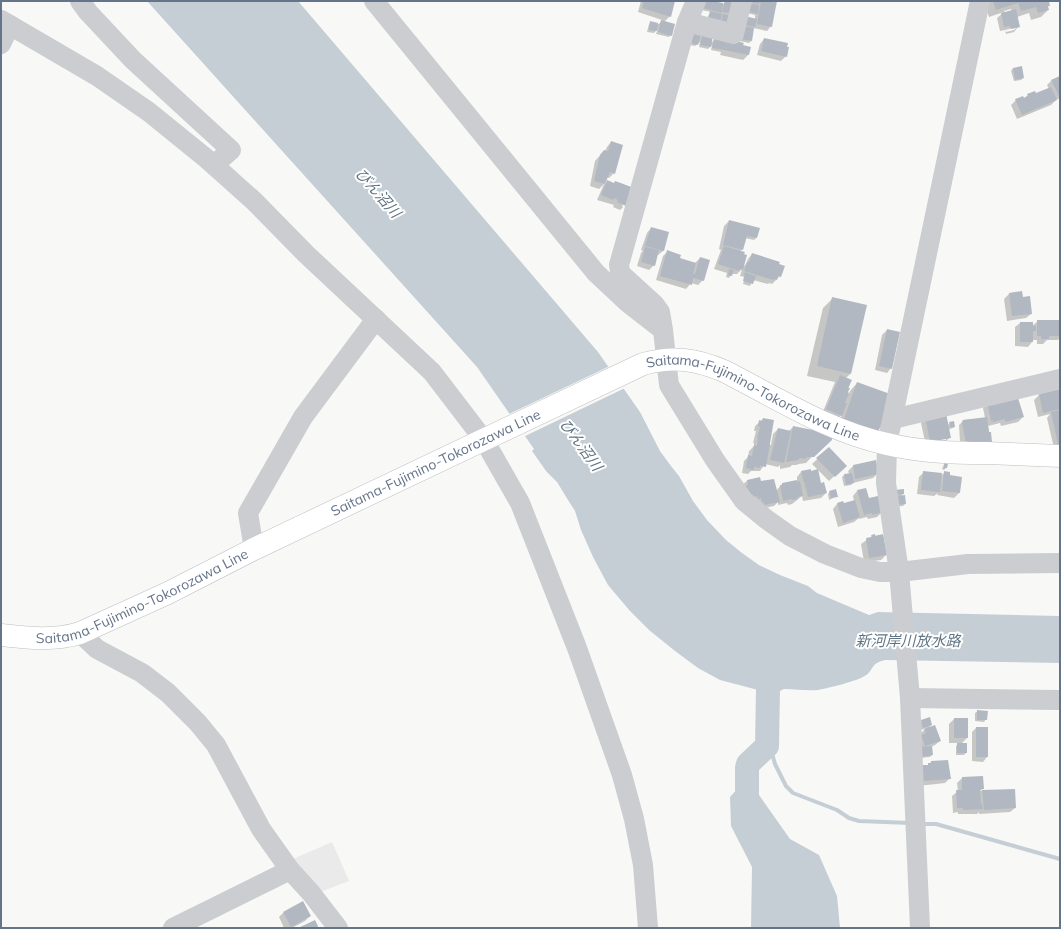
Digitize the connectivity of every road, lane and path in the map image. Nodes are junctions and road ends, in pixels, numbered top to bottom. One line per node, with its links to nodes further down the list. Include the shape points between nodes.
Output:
1 (80, 1): 9 (street, via 133,60 230,150)
2 (374, 1): 11 (street, via 596,272 627,302)
3 (696, 1): 7 (street)
4 (741, 1): 7 (street, via 734,34)
5 (980, 1): 14 (street)
6 (5, 22): 8 (street); 9 (street, via 97,76 149,112)
7 (687, 22): 11 (street, via 619,265 621,274 660,312)
8 (1, 44)
9 (214, 165): 10 (street)
10 (376, 320): 15 (street, via 432,372); 18 (street, via 303,417 248,513)
11 (663, 330): 12 (street)
12 (667, 359): 15 (main road, Saitama-Fujimino-Tokorozawa Line, via 643,364); 16 (main road, Saitama-Fujimino-Tokorozawa Line, via 693,360 712,366 828,425); 20 (street, via 669,385 715,460 744,501 790,536 825,554)
13 (1060, 379): 14 (street)
14 (893, 419): 16 (street)
15 (487, 439): 18 (main road, Saitama-Fujimino-Tokorozawa Line); 28 (street, via 520,503 577,648 622,775 643,865)
16 (887, 444): 17 (main road, Saitama-Fujimino-Tokorozawa Line, via 919,450); 20 (street, via 886,483)
17 (1060, 456)
18 (254, 549): 21 (main road, Saitama-Fujimino-Tokorozawa Line, via 162,596)
19 (1060, 563): 20 (street, via 968,564)
20 (900, 580): 23 (street)
21 (80, 633): 22 (main road, Saitama-Fujimino-Tokorozawa Line, via 49,638); 25 (street, via 97,649 142,673 168,693 198,723 216,745 261,829)
22 (1, 635)
23 (909, 693): 24 (street); 29 (street)
24 (1060, 700)
25 (290, 870): 26 (street); 27 (street)
26 (173, 928)
27 (338, 928)
28 (648, 928)
29 (920, 928)

